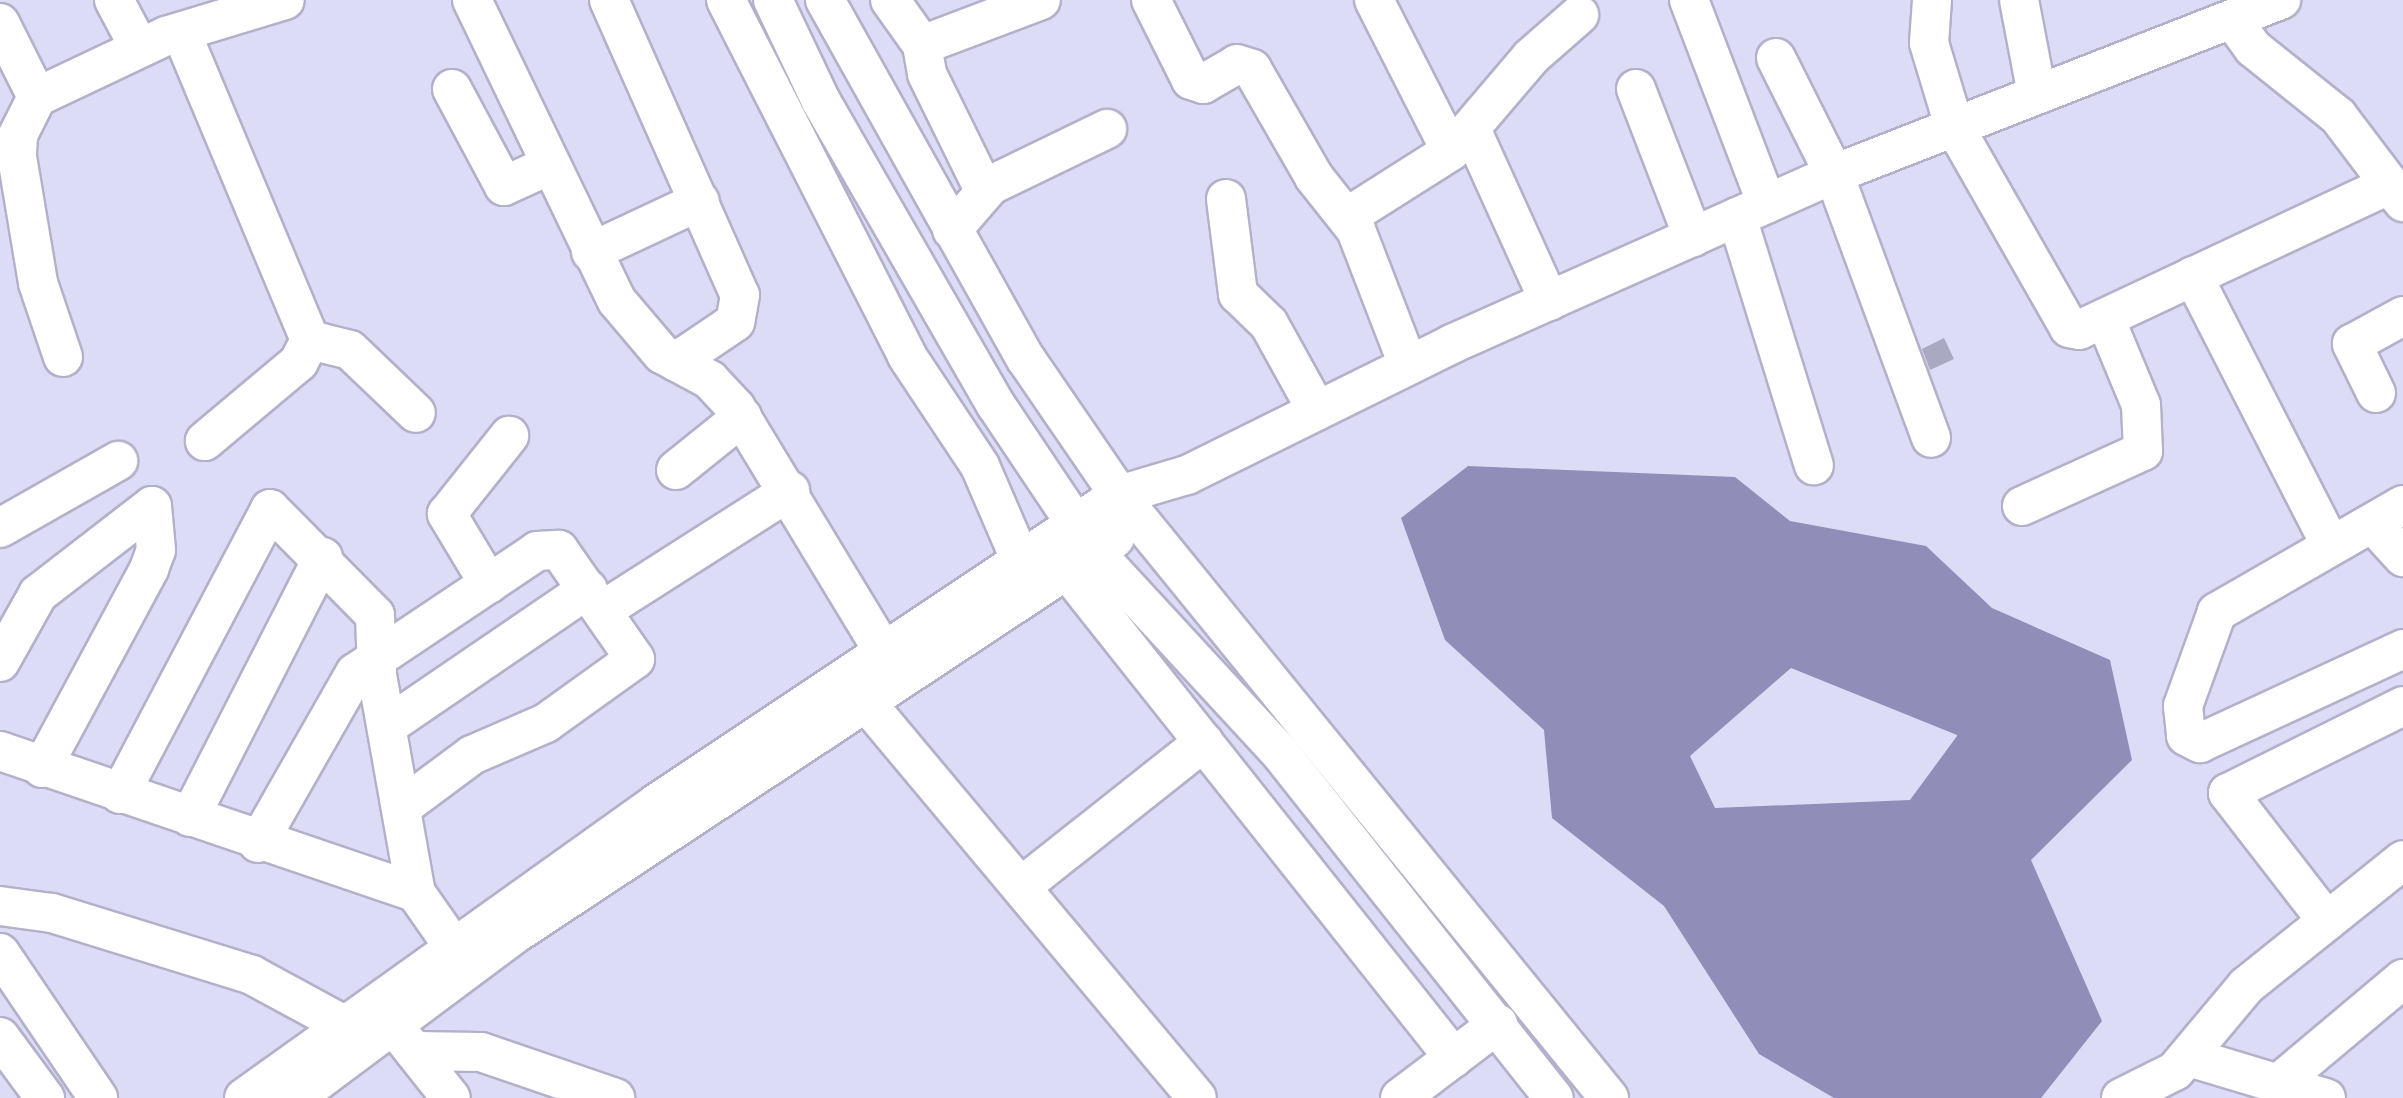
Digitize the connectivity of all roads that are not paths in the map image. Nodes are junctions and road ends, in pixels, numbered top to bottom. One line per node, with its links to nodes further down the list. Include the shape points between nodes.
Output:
1 (114, 0): 21 (street)
2 (472, 0): 30 (street)
3 (609, 0): 36 (street)
4 (726, 0): 69 (street, via 907,356 980,466)
5 (773, 0): 66 (street, via 910,258)
6 (825, 0): 39 (street)
7 (890, 0): 20 (street)
8 (1041, 0): 20 (street)
9 (1151, 0): 38 (street, via 1191,80 1203,84 1237,64 1252,69 1314,177)
10 (1374, 0): 29 (street)
11 (1689, 0): 37 (street)
12 (1932, 0): 27 (street, via 1929,43)
13 (2019, 0): 25 (street)
14 (2281, 0): 17 (street)
15 (263, 4): 19 (street)
16 (1579, 15): 29 (street, via 1531,57)
17 (2232, 19): 25 (street); 34 (street, via 2253,48 2338,116)
18 (0, 23): 26 (street)
19 (182, 34): 21 (street); 46 (street)
20 (922, 45): 32 (street, via 927,74)
21 (139, 47): 26 (street)
22 (1776, 58): 31 (street)
23 (452, 89): 30 (street, via 504,186)
24 (1636, 89): 40 (street)
25 (2037, 94): 27 (street)
26 (37, 97): 33 (street, via 16,146)
27 (1954, 126): 31 (street); 45 (street, via 2060,320 2079,330)
28 (1107, 129): 32 (street)
29 (1461, 141): 38 (street); 43 (street)
30 (550, 165): 41 (street)
31 (1834, 174): 37 (street); 55 (street)
32 (984, 190): 39 (street)
33 (12, 193): 47 (street)
34 (2395, 194): 42 (street)
35 (1226, 199): 51 (street, via 1238,294 1269,324)
36 (700, 201): 41 (street); 48 (street, via 736,278 740,308 726,330)
37 (1752, 210): 40 (street); 58 (street)
38 (1347, 217): 49 (street)
39 (952, 230): 62 (street, via 1026,359)
40 (1693, 237): 43 (street)
41 (591, 252): 48 (street, via 640,333)
42 (2193, 276): 45 (street); 65 (street)
43 (1549, 301): 49 (street)
44 (2403, 316): 50 (street, via 2352,344)
45 (2105, 318): 61 (street, via 2147,423 2143,451)
46 (310, 340): 52 (street, via 350,350); 56 (street, via 299,362)
47 (63, 357)
48 (676, 362): 53 (street, via 710,380)
49 (1408, 365): 51 (street)
50 (2376, 393)
51 (1317, 411): 62 (street)
52 (416, 413)
53 (742, 417): 59 (street); 60 (street)
54 (509, 436): 70 (street, via 447,514)
55 (1931, 438)
56 (205, 441)
57 (118, 461): 64 (street)
58 (1814, 465)
59 (676, 470)
60 (790, 491): 71 (street); 74 (street)
61 (2022, 506)
62 (1130, 509): 66 (street); 111 (street, via 1327,743)
63 (2388, 514): 65 (street); 68 (street)
64 (0, 528)
65 (2331, 546): 73 (street, via 2217,612 2183,706 2186,736 2200,743)
66 (1078, 547): 69 (street); 77 (street); 80 (street); 95 (street, via 1261,730)
67 (323, 557): 75 (street, via 375,615); 83 (street, via 270,509); 85 (street)
68 (2403, 557)
69 (1020, 559): 74 (street)
70 (489, 584): 71 (street, via 546,547 567,556); 75 (street)
71 (595, 600): 79 (street); 84 (street, via 635,659 546,723 472,755)
72 (12, 614): 76 (street); 82 (street, via 152,506 156,550 149,569)
73 (2403, 649)
74 (883, 651): 77 (street)
75 (376, 659): 79 (street); 86 (street, via 349,680)
76 (0, 662)
77 (854, 690): 88 (street); 92 (street); 97 (street)
78 (2403, 706): 91 (street, via 2228,793)
79 (387, 726): 84 (street)
80 (1204, 742): 88 (street); 100 (street)
81 (0, 751): 82 (street)
82 (42, 768): 83 (street)
83 (120, 794): 85 (street)
84 (402, 807): 89 (street)
85 (190, 817): 86 (street)
86 (258, 843): 89 (street)
87 (2403, 860): 91 (street)
88 (1022, 886): 108 (street)
89 (416, 893): 92 (street)
90 (0, 906): 96 (street, via 52,913 252,975)
91 (2327, 921): 99 (street, via 2246,986)
92 (453, 946): 97 (street)
93 (0, 953): 103 (street)
94 (2403, 979): 101 (street)
95 (1498, 1024): 100 (street); 110 (street)
96 (344, 1025): 97 (street); 104 (street)
97 (394, 1026): 105 (street); 106 (street); 107 (street)
98 (0, 1037): 102 (street)
99 (2189, 1057): 101 (street); 112 (street)
100 (1454, 1058): 109 (street)
101 (2266, 1086): 113 (street)
102 (45, 1098)
103 (98, 1098)
104 (244, 1098)
105 (295, 1098)
106 (451, 1098)
107 (615, 1098)
108 (1197, 1098)
109 (1400, 1098)
110 (1554, 1098)
111 (1609, 1098)
112 (2121, 1098)
113 (2326, 1098)

